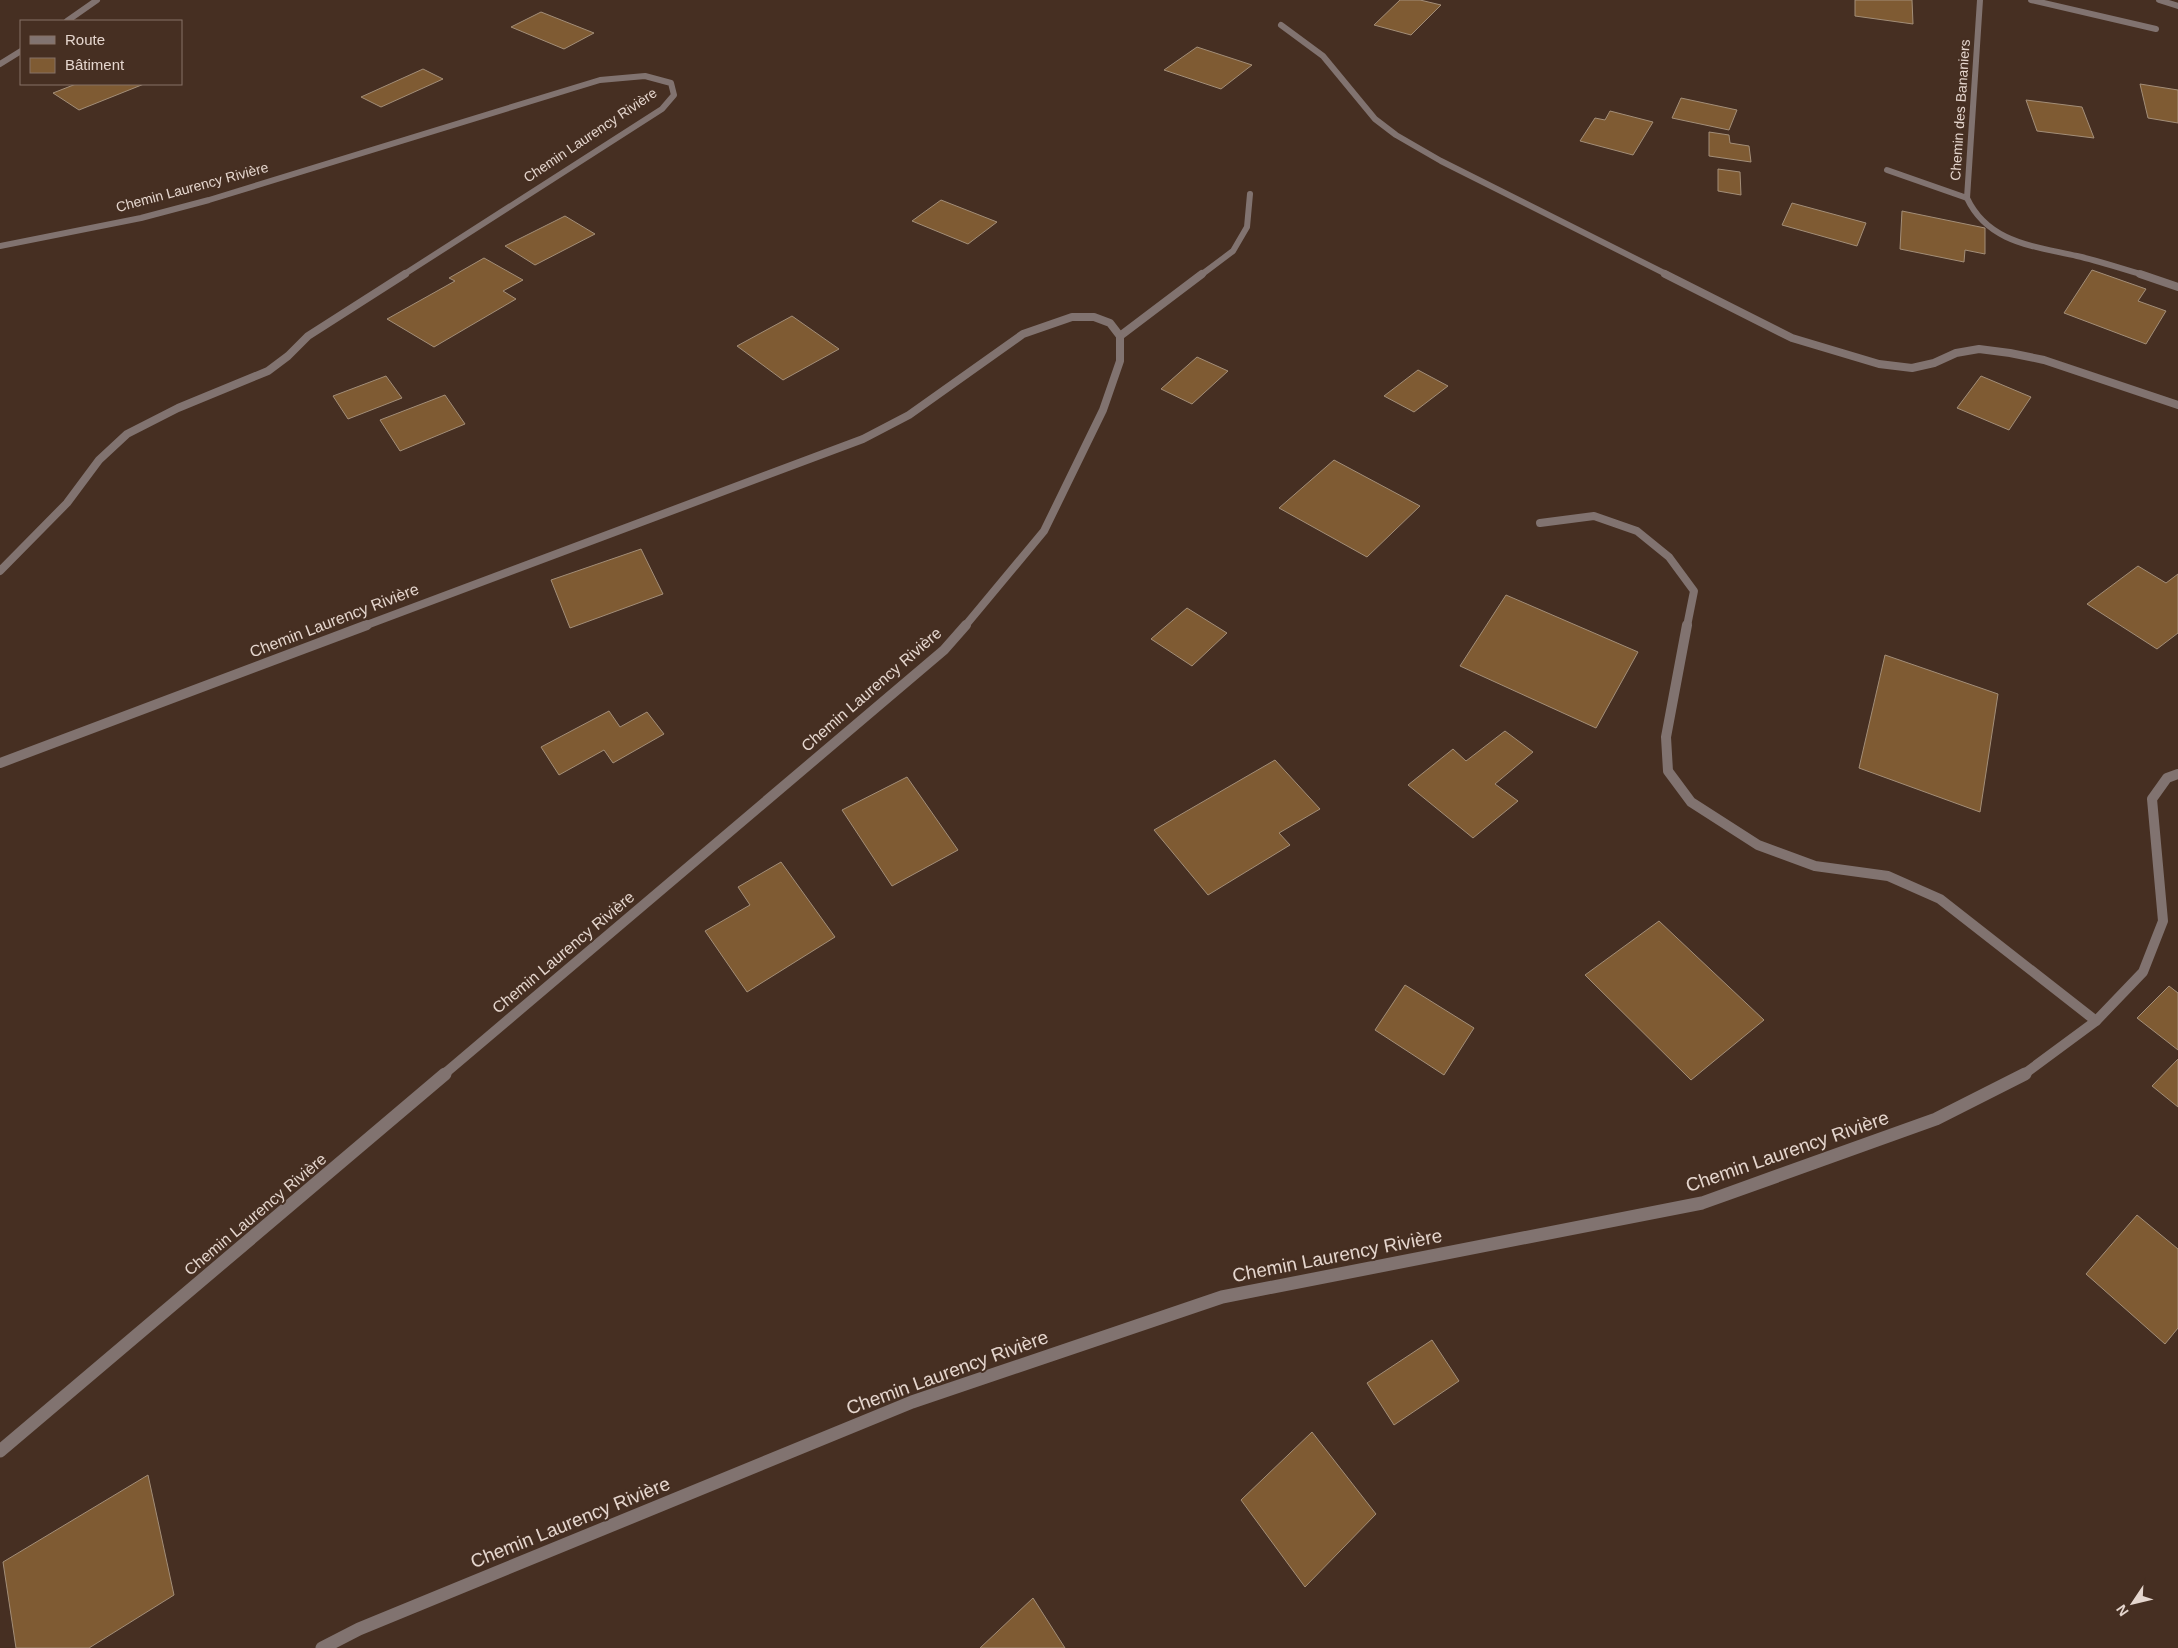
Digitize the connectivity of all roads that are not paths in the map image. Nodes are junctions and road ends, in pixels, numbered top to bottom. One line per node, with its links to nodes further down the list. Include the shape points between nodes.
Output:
1 (97, 0): 6 (street)
2 (1980, 0): 13 (street, Chemin des Bananiers)
3 (2031, 0): 8 (street)
4 (2159, 0): 5 (street)
5 (2178, 6)
6 (68, 20)
7 (1281, 25): 17 (street, via 1311,45 1335,68 1364,106 1402,139 1441,162 1792,338 1879,364 1912,368 1979,349 2010,352 2044,360)
8 (2156, 29)
9 (20, 52): 10 (street)
10 (0, 64)
11 (1887, 170): 13 (street, Chemin des Bananiers)
12 (1250, 194): 16 (street, via 1247,227 1233,251)
13 (1967, 198): 15 (street, via 1977,218 2016,241 2163,281)
14 (0, 246): 19 (street, Chemin Laurency Rivière, via 132,220 210,200 600,80 636,75 659,77 671,83 674,95 662,109 308,336 268,371 178,408 127,434 99,460 67,503)
15 (2178, 288)
16 (1120, 336): 20 (street, Chemin Laurency Rivière, via 1110,323 1094,317 1072,317 1051,323 1023,334 909,415 863,439); 23 (street, Chemin Laurency Rivière, via 1120,361 1103,410 1044,531 944,650)
17 (2178, 406)
18 (1540, 523): 22 (street, via 1594,516 1637,531 1669,557 1694,591 1666,737 1668,771 1691,802 1758,846 1815,866 1888,876 1940,899)
19 (0, 571)
20 (0, 763)
21 (2178, 774): 22 (street, Chemin Laurency Rivière, via 2167,778 2152,799 2163,921 2143,972)
22 (2096, 1022): 24 (street, Chemin Laurency Rivière, via 2030,1072 1936,1119 1711,1199 1222,1297 912,1402 369,1625)
23 (0, 1451)
24 (322, 1648)

